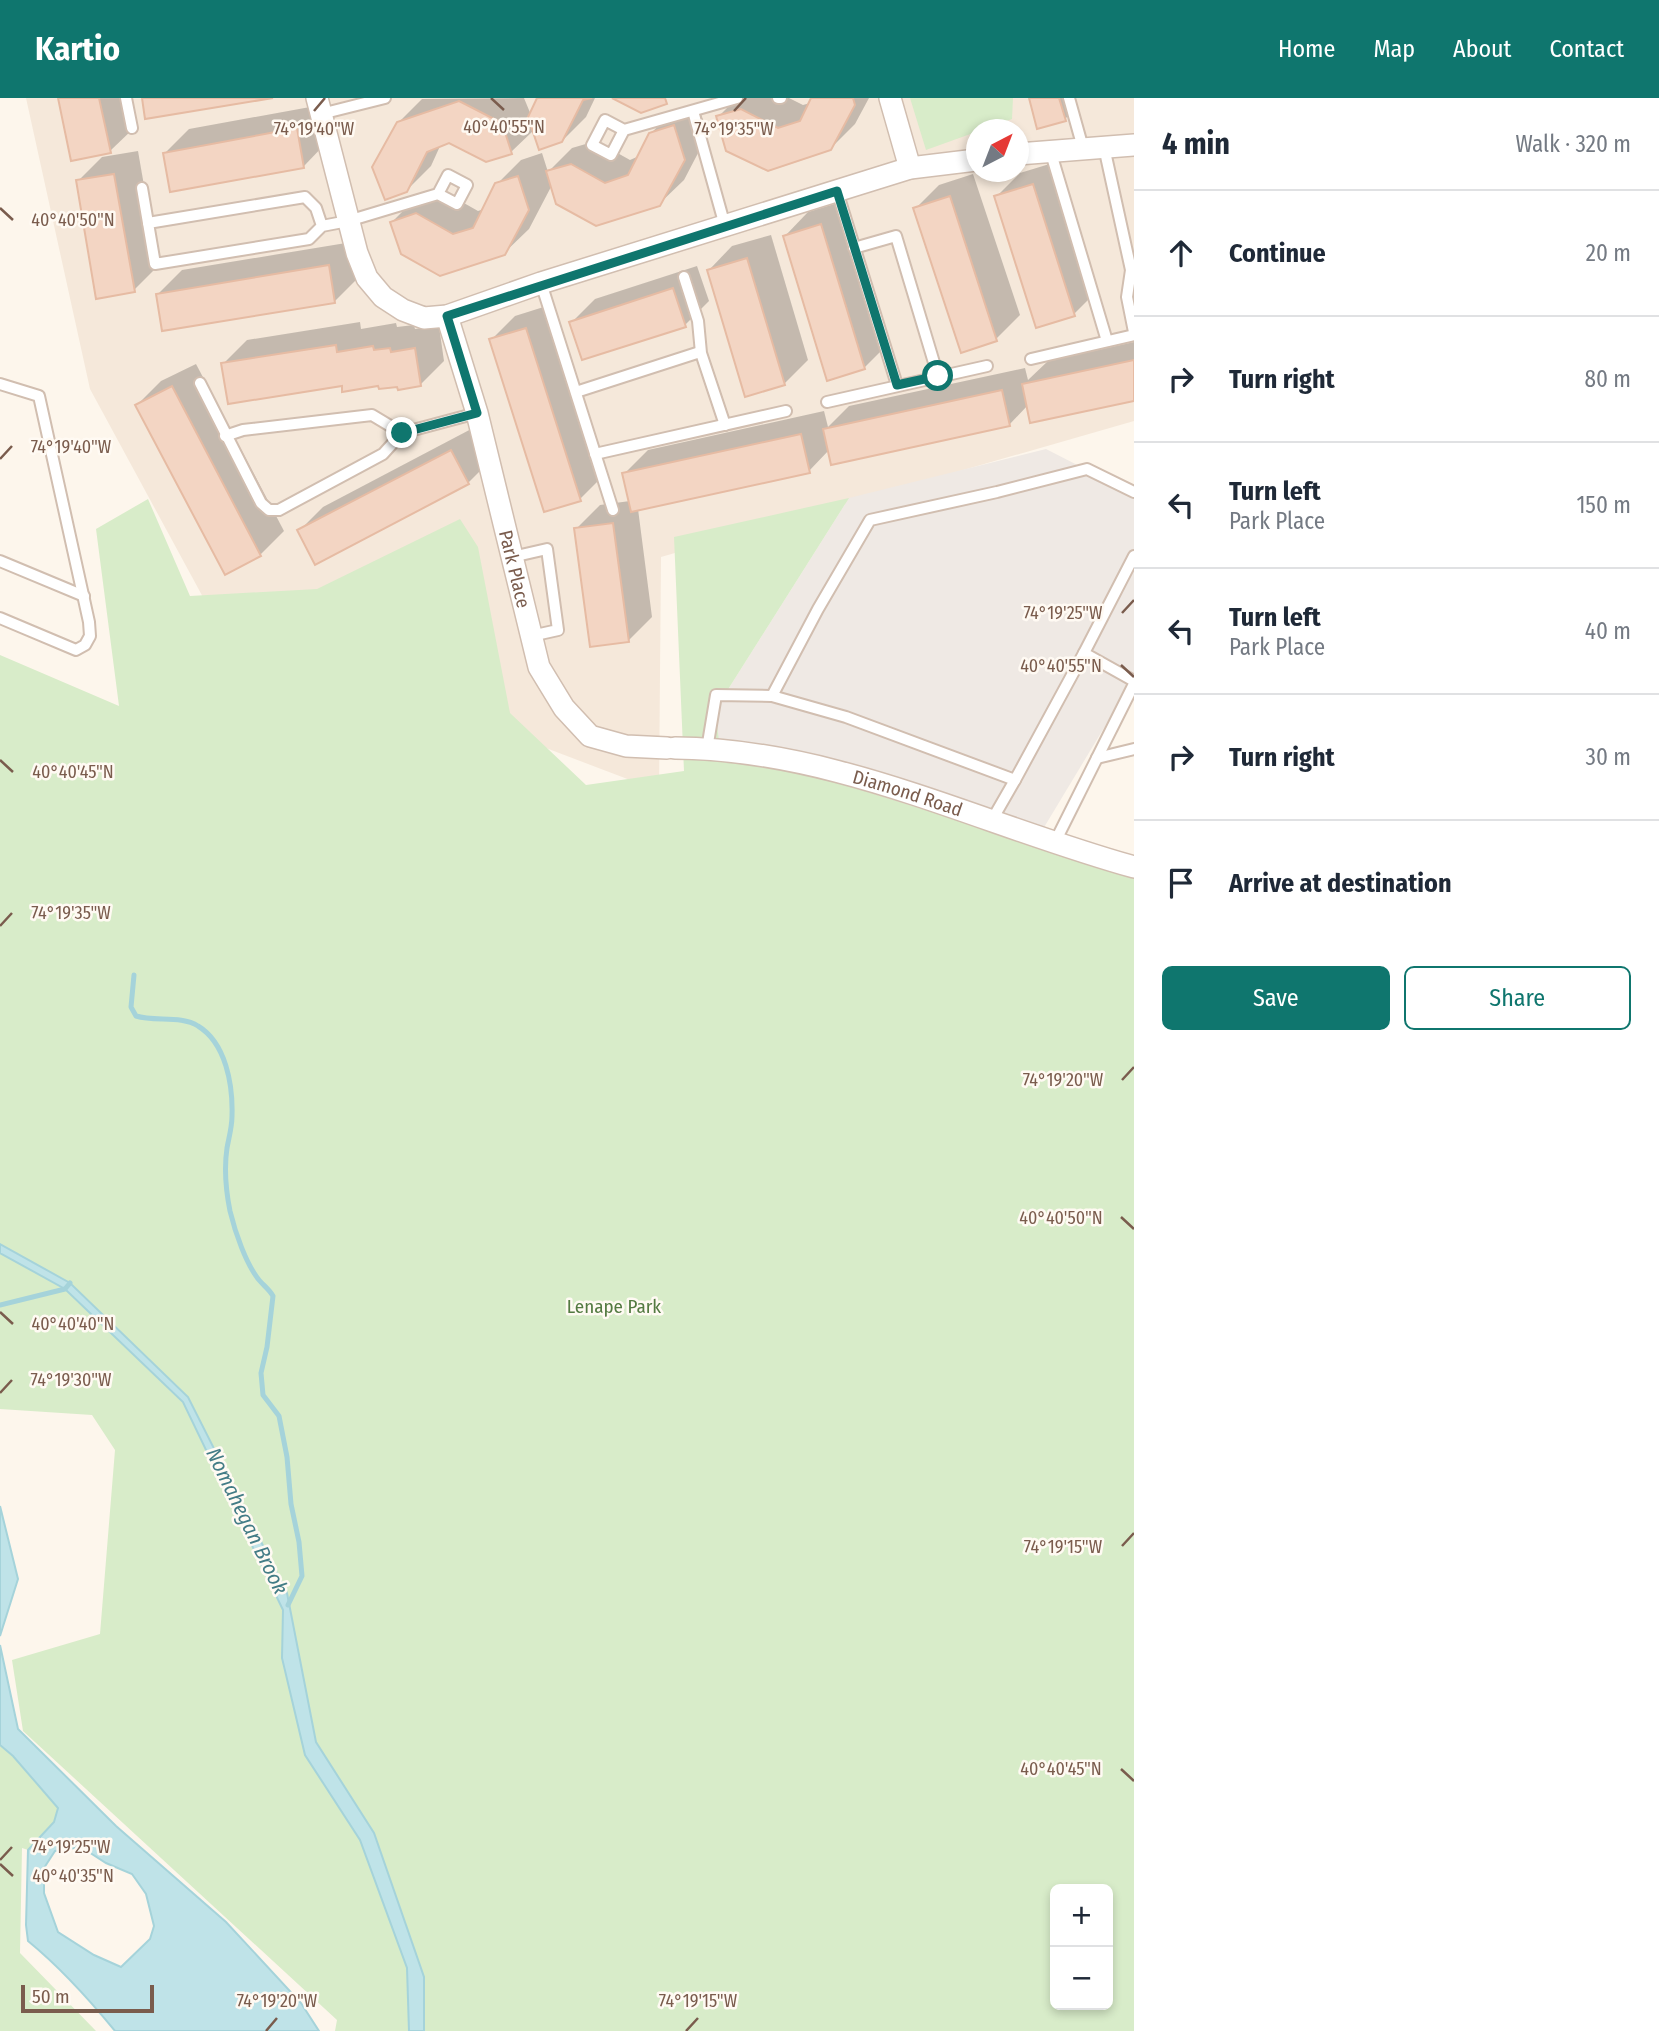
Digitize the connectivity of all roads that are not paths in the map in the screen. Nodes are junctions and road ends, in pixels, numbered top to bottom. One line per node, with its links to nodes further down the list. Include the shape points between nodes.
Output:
1 (126, 98): 8 (lane)
2 (385, 98): 6 (lane)
3 (737, 98): 7 (lane)
4 (890, 98): 15 (street)
5 (1069, 98): 11 (lane)
6 (319, 106): 19 (street)
7 (693, 111): 9 (lane); 22 (lane)
8 (132, 128)
9 (624, 130)
10 (1134, 145): 11 (street)
11 (1094, 148): 12 (street); 27 (lane, via 1131,270 1127,297)
12 (1050, 150): 13 (street); 28 (lane)
13 (1029, 153)
14 (966, 161): 15 (street)
15 (910, 168): 17 (street)
16 (142, 188): 20 (lane)
17 (837, 191): 22 (street); 23 (lane)
18 (438, 194): 19 (lane)
19 (348, 221): 21 (lane); 26 (street, via 367,278 383,297 424,318)
20 (148, 223): 21 (lane, via 305,197 316,208); 21 (lane, via 155,264 309,239)
21 (322, 226)
22 (725, 226): 25 (street)
23 (853, 248): 32 (lane, via 896,236); 35 (lane)
24 (684, 277): 29 (lane, via 698,321)
25 (541, 284): 26 (street); 36 (lane)
26 (447, 316): 39 (street, Park Place)
27 (1134, 334): 28 (lane)
28 (1107, 341): 30 (lane)
29 (700, 352): 36 (lane); 40 (lane)
30 (1031, 359)
31 (987, 366): 32 (lane)
32 (938, 376): 35 (lane)
33 (200, 383): 42 (lane)
34 (0, 384): 49 (lane, via 39,396)
35 (897, 385): 37 (lane)
36 (576, 392): 43 (lane)
37 (827, 402)
38 (786, 411): 40 (lane)
39 (477, 413): 41 (lane); 47 (street, Park Place)
40 (726, 425): 43 (lane)
41 (402, 433): 42 (lane, via 372,415); 42 (lane, via 383,454 279,510 269,510 261,503)
42 (225, 436)
43 (595, 454): 45 (lane)
44 (1134, 492): 54 (lane, via 1087,469 870,520)
45 (613, 510)
46 (1134, 556): 52 (lane)
47 (512, 557): 51 (street, Park Place); 51 (lane, via 547,550 558,630)
48 (0, 561): 49 (lane)
49 (84, 596): 50 (lane, via 90,636 76,650)
50 (0, 618)
51 (531, 636): 55 (street, Park Place, via 539,667 564,708 590,736 626,746)
52 (1084, 653): 53 (lane); 59 (lane)
53 (1134, 682): 58 (lane)
54 (772, 696): 56 (lane, via 716,695); 59 (lane, via 846,717)
55 (671, 748): 56 (street, Diamond Road)
56 (707, 749): 60 (street, Diamond Road, via 823,768)
57 (1134, 750): 58 (lane)
58 (1097, 758): 61 (lane)
59 (1015, 780): 60 (lane)
60 (992, 820): 61 (street, Diamond Road)
61 (1055, 842): 62 (street, Diamond Road)
62 (1134, 867)

